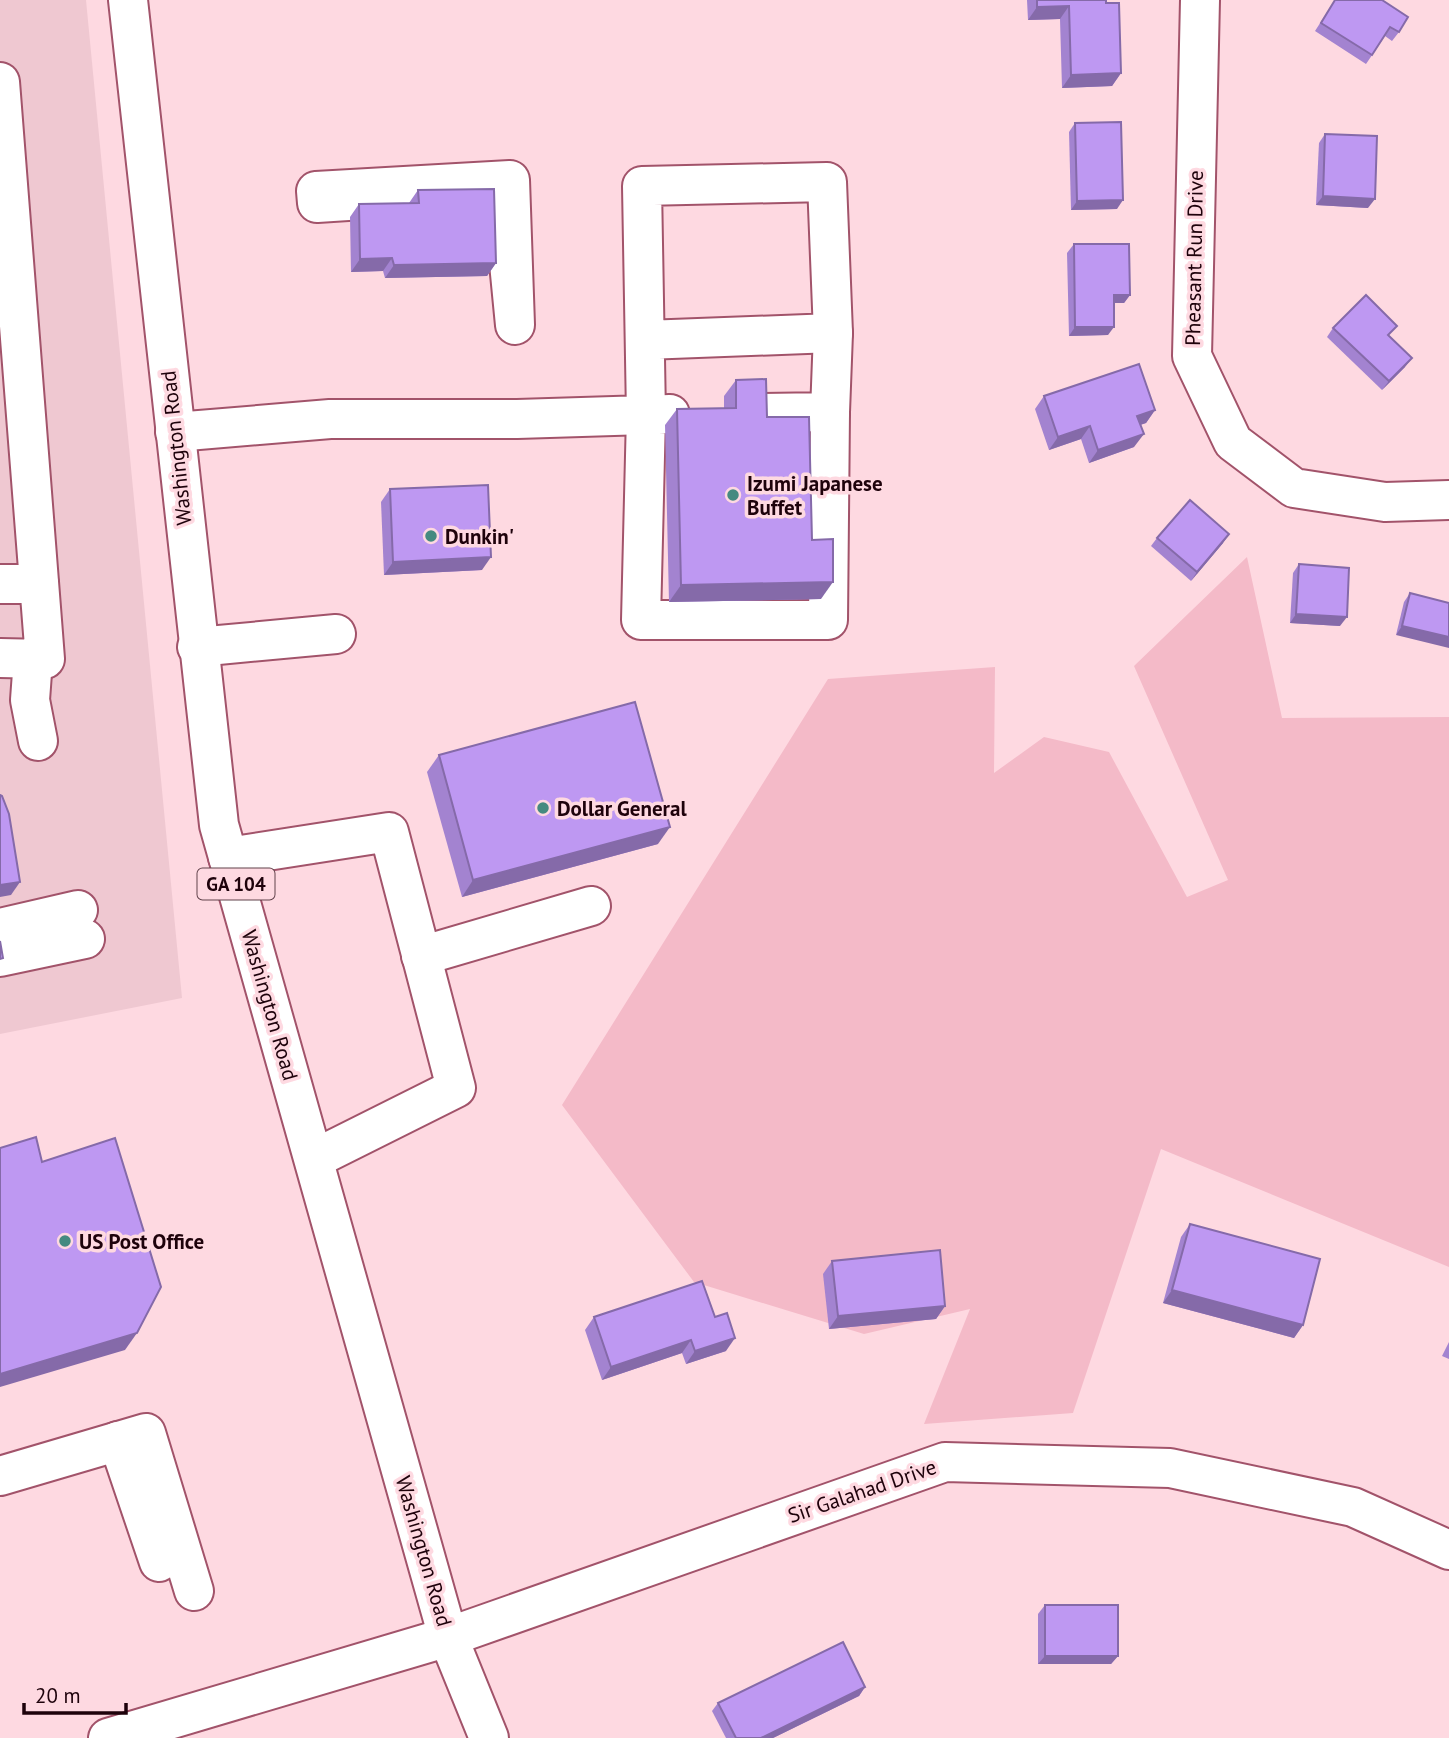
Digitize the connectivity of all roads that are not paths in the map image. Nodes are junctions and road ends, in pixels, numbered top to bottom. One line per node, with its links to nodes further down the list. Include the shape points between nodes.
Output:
1 (128, 0): 13 (street, Washington Road / GA 104)
2 (1200, 0): 14 (street, Pheasant Run Drive, via 1192,356 1233,442 1294,488 1385,502)
3 (0, 82): 8 (street)
4 (317, 203): 5 (street, via 502,191)
5 (515, 325)
6 (833, 333): 7 (street); 7 (street, via 827,182 642,186); 9 (street)
7 (645, 340): 12 (street)
8 (12, 379): 16 (street)
9 (830, 412): 11 (street); 12 (street, via 828,620 641,620)
10 (711, 413): 12 (street)
11 (754, 413)
12 (646, 415): 13 (street, via 330,419)
13 (175, 432): 18 (street, Washington Road / GA 104)
14 (1449, 500)
15 (0, 584): 16 (street)
16 (39, 584): 19 (street, via 46,659)
17 (337, 634): 18 (street)
18 (197, 647): 21 (street, Washington Road / GA 104, via 219,825)
19 (16, 658): 20 (street)
20 (38, 741)
21 (228, 857): 27 (street, via 389,832); 29 (street, Washington Road / GA 104)
22 (591, 906): 27 (street)
23 (0, 912): 24 (street)
24 (80, 918): 25 (street); 26 (street); 28 (street)
25 (0, 928)
26 (0, 944)
27 (421, 956): 29 (street, via 456,1088)
28 (0, 957)
29 (314, 1159): 33 (street, Washington Road / GA 104)
30 (118, 1441): 30 (street, via 146,1433 183,1595 150,1535); 31 (street)
31 (0, 1476)
32 (1449, 1550): 33 (street, Sir Galahad Drive, via 1353,1507 1170,1468 945,1462)
33 (448, 1637): 34 (street, Sir Galahad Drive); 35 (street, Washington Road / GA 104)
34 (108, 1738)
35 (489, 1738)

